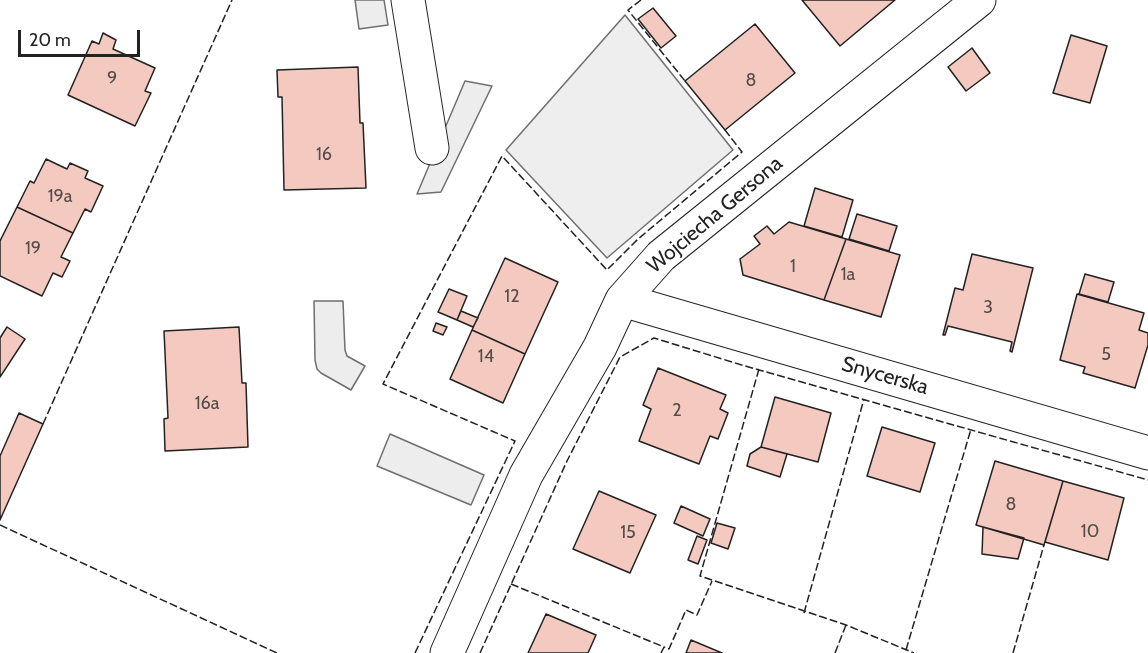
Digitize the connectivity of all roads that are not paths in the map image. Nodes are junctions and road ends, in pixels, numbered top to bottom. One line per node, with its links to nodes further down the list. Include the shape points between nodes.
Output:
1 (408, 0): 3 (street)
2 (979, 0): 4 (street, Wojciecha Gersona, via 661,256)
3 (432, 148)
4 (622, 300): 5 (street, Snycerska); 6 (street, Wojciecha Gersona, via 600,347 526,475)
5 (1148, 453)
6 (447, 653)

